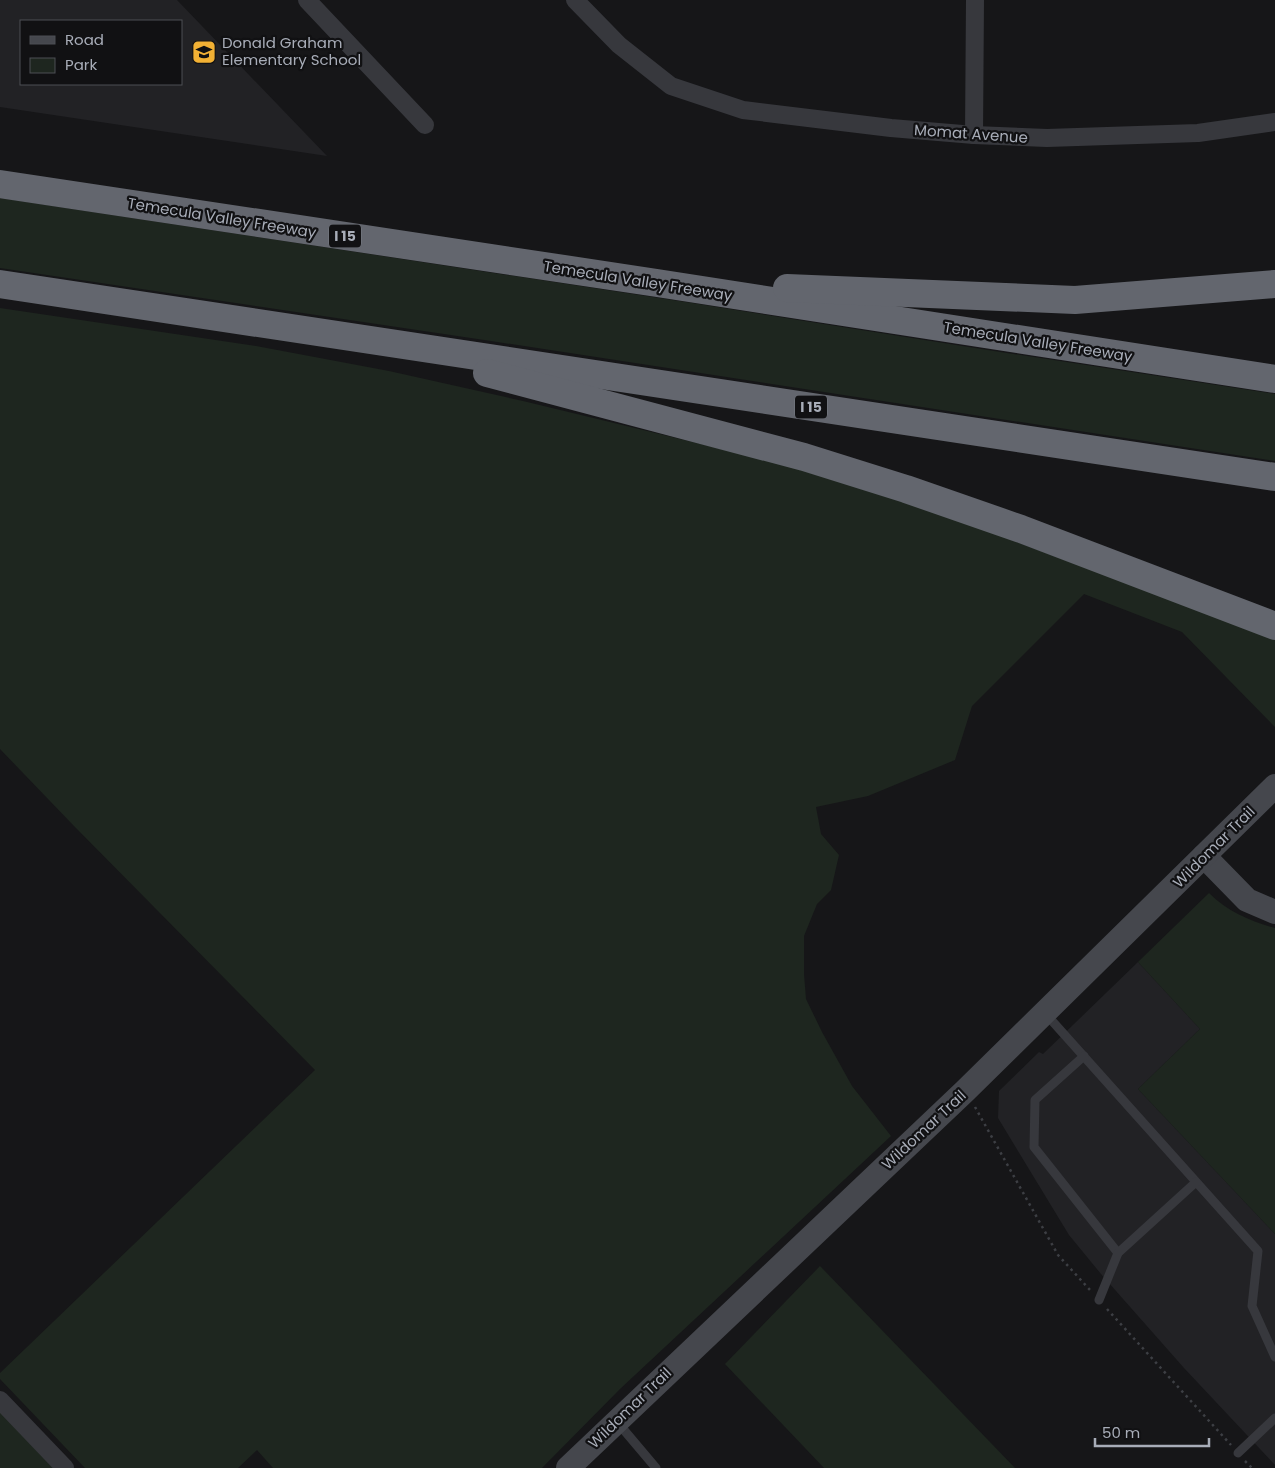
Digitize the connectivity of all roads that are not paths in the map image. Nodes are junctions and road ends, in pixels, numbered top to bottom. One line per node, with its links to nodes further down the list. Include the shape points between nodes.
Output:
1 (307, 0): 5 (street)
2 (576, 0): 6 (street, Momat Avenue, via 619,45 671,86 743,110)
3 (975, 0): 6 (street)
4 (1275, 122): 6 (street, Momat Avenue, via 1198,133 1047,138)
5 (425, 125)
6 (974, 136)
7 (0, 184): 8 (highway, Temecula Valley Freeway / I 15)
8 (657, 283): 10 (highway, via 1075,300); 12 (highway, Temecula Valley Freeway / I 15)
9 (0, 284): 11 (highway, I 15)
10 (1275, 284)
11 (348, 336): 13 (highway, I 15); 14 (highway, via 804,457 1021,529)
12 (1275, 379)
13 (1275, 477)
14 (1275, 626)
15 (1275, 786): 16 (main road, Wildomar Trail)
16 (1204, 856): 17 (main road, via 1247,900); 18 (main road, Wildomar Trail)
17 (1275, 912)
18 (1045, 1012): 19 (lane); 26 (main road, Wildomar Trail)
19 (1084, 1056): 20 (lane); 21 (lane, via 1035,1100 1034,1146)
20 (1196, 1182): 21 (lane); 23 (lane, via 1258,1251 1252,1306)
21 (1118, 1253): 22 (lane)
22 (1099, 1300)
23 (1275, 1357)
24 (0, 1400): 28 (street)
25 (1275, 1418): 27 (lane)
26 (616, 1421): 29 (main road, Wildomar Trail); 30 (lane)
27 (1238, 1453)
28 (65, 1468)
29 (568, 1468)
30 (656, 1468)

